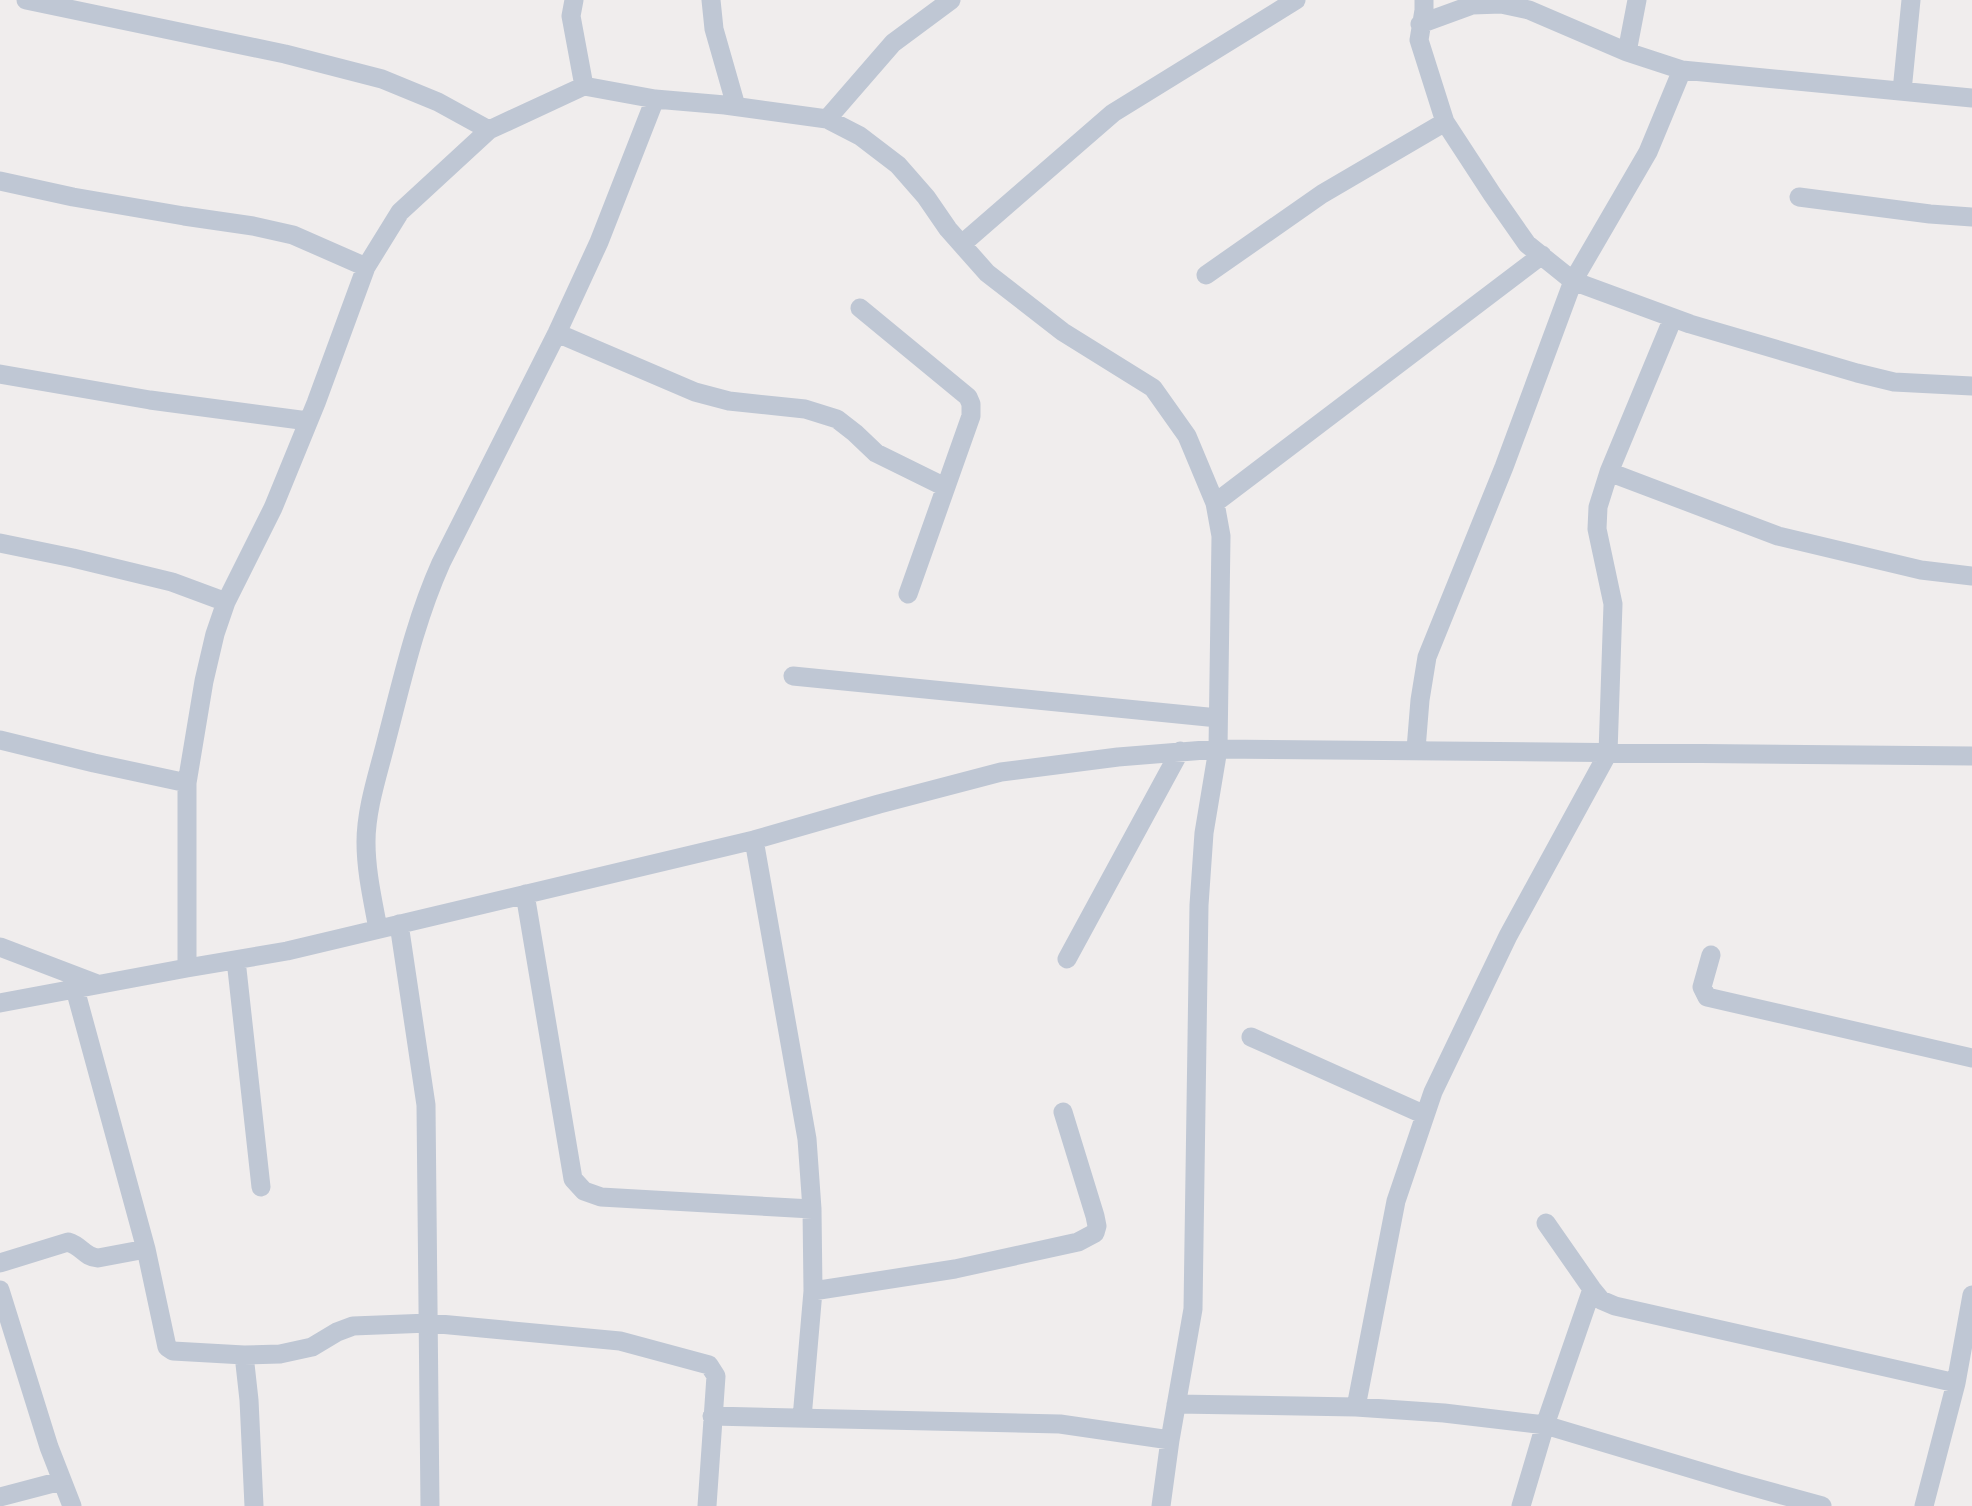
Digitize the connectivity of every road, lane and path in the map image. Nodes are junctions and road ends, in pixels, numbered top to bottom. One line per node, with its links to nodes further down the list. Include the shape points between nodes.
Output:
1 (26, 0): 19 (street, via 285,54 382,79 438,102)
2 (574, 0): 12 (street, via 571,16)
3 (711, 0): 16 (street, via 714,29)
4 (951, 0): 17 (street, via 893,43)
5 (1296, 0): 23 (street, via 1113,113)
6 (1424, 0): 9 (street)
7 (1637, 0): 10 (street)
8 (1911, 0): 13 (street)
9 (1420, 24): 10 (street, via 1472,5 1501,4 1529,10); 18 (street, via 1419,40)
10 (1627, 52): 11 (street)
11 (1682, 70): 13 (street); 27 (street, via 1648,152)
12 (584, 86): 15 (street); 19 (street)
13 (1902, 91): 14 (street)
14 (1972, 98)
15 (655, 99): 16 (street); 30 (street, via 599,242)
16 (736, 106): 17 (street)
17 (827, 119): 23 (street, via 860,136 898,164)
18 (1445, 122): 24 (street, via 1528,244); 26 (street, via 1322,194)
19 (489, 130): 25 (street, via 400,212)
20 (0, 181): 25 (street, via 73,197 294,235)
21 (1799, 197): 22 (street)
22 (1972, 217)
23 (962, 244): 36 (street, via 987,273 1063,332 1153,388 1187,436)
24 (1542, 255): 27 (street); 36 (street)
25 (366, 267): 33 (street)
26 (1206, 275)
27 (1573, 281): 29 (street); 45 (street, via 1504,467 1427,656)
28 (860, 308): 35 (street, via 968,397 972,404 971,416)
29 (1673, 318): 32 (street, via 1894,382); 34 (street)
30 (557, 333): 35 (street, via 696,392 729,400 805,408 837,419 876,453); 53 (street, via 441,563 426,596 411,644 371,801 367,833 368,875)
31 (0, 374): 33 (street, via 150,400)
32 (1972, 386)
33 (308, 421): 40 (street, via 273,508)
34 (1609, 472): 38 (street, via 1778,536 1926,571); 47 (street, via 1597,519 1613,604)
35 (945, 486): 39 (street)
36 (1215, 503): 42 (street, via 1220,536)
37 (0, 543): 40 (street, via 172,582)
38 (1972, 576)
39 (908, 594)
40 (226, 602): 49 (street, via 214,634)
41 (792, 676): 42 (street)
42 (1218, 718): 44 (street)
43 (0, 740): 49 (street)
44 (1218, 749): 45 (street); 46 (street); 78 (street, via 1204,833 1199,906 1193,1309)
45 (1416, 749): 47 (street)
46 (1180, 751): 50 (street, via 1000,772); 56 (street)
47 (1608, 753): 48 (street); 65 (street, via 1508,936)
48 (1972, 756)
49 (187, 783): 58 (street)
50 (754, 840): 51 (street); 67 (street, via 807,1139)
51 (525, 894): 52 (street); 67 (street, via 573,1179 584,1191 601,1197)
52 (400, 924): 53 (street); 75 (street, via 426,1105)
53 (378, 929): 57 (street, via 287,952)
54 (0, 947): 59 (street)
55 (1711, 955): 63 (street, via 1702,987 1707,997)
56 (1067, 959)
57 (236, 960): 58 (street); 66 (street)
58 (187, 968): 59 (street)
59 (100, 985): 60 (street)
60 (76, 989): 61 (street); 69 (street)
61 (0, 1003)
62 (1251, 1037): 65 (street)
63 (1972, 1058)
64 (1063, 1112): 72 (street, via 1095,1216 1095,1233 1078,1242 955,1269)
65 (1425, 1115): 79 (street, via 1396,1201)
66 (261, 1187)
67 (812, 1209): 72 (street)
68 (1546, 1222): 71 (street)
69 (146, 1249): 70 (street, via 91,1258 77,1244 68,1242); 76 (street, via 167,1347 173,1351)
70 (0, 1263)
71 (1592, 1289): 77 (street, via 1602,1300 1615,1306); 82 (street)
72 (813, 1291): 81 (street)
73 (0, 1292): 84 (street)
74 (1972, 1295): 77 (street)
75 (430, 1323): 76 (street, via 353,1326 312,1347 280,1354); 80 (street, via 620,1340 709,1365 716,1376); 88 (street)
76 (244, 1355): 87 (street)
77 (1956, 1383): 93 (street)
78 (1176, 1404): 79 (street); 83 (street)
79 (1356, 1407): 82 (street)
80 (712, 1416): 81 (street); 89 (street)
81 (802, 1418): 83 (street, via 1060,1424)
82 (1545, 1425): 91 (street); 92 (street)
83 (1170, 1440): 90 (street)
84 (61, 1481): 85 (street); 86 (street)
85 (0, 1497)
86 (72, 1506)
87 (254, 1506)
88 (430, 1506)
89 (707, 1506)
90 (1161, 1506)
91 (1521, 1506)
92 (1822, 1506)
93 (1924, 1506)

